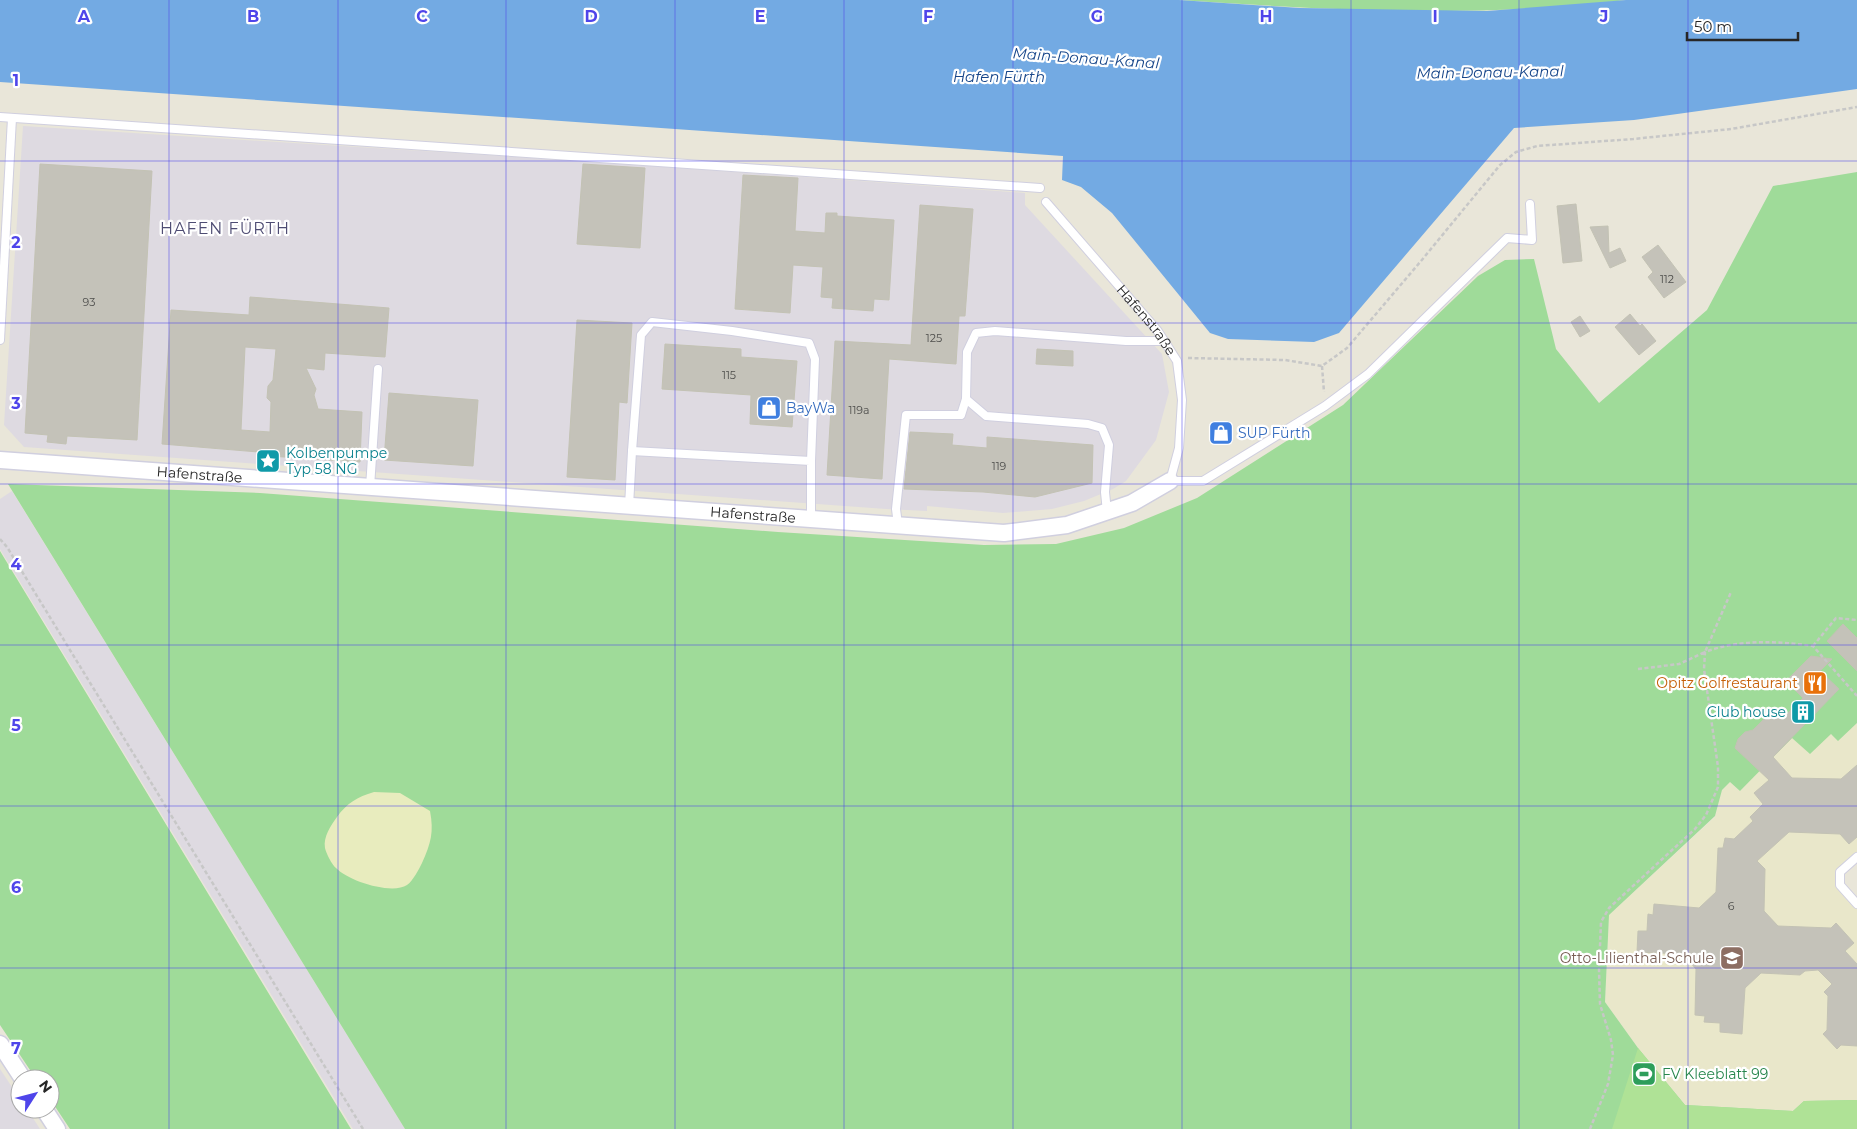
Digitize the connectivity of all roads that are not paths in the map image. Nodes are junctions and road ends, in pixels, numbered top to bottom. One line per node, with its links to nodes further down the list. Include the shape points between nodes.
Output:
1 (0, 117): 2 (lane)
2 (12, 118): 3 (lane); 6 (lane)
3 (1040, 188)
4 (1046, 202): 7 (lane, Hafenstraße)
5 (1530, 204): 13 (lane, via 1532,240 1506,238 1368,374 1325,406 1203,481)
6 (0, 340)
7 (1164, 342): 9 (lane, via 995,331 976,333 967,352); 13 (lane, Hafenstraße, via 1177,362 1182,400 1179,448)
8 (378, 369): 14 (lane)
9 (966, 399): 16 (lane, via 986,416 1088,424 1102,428 1109,445 1105,492); 18 (lane, via 960,415 906,415 896,509)
10 (632, 451): 12 (lane); 12 (lane, via 641,335 652,322 732,330 809,343 815,359); 15 (lane)
11 (0, 460): 14 (street, Hafenstraße)
12 (811, 461): 17 (lane)
13 (1170, 481): 16 (street, Hafenstraße, via 1132,503)
14 (370, 487): 15 (street, Hafenstraße)
15 (629, 506): 17 (street, Hafenstraße)
16 (1107, 512): 18 (street, Hafenstraße, via 1067,525 1004,533)
17 (811, 519): 18 (street, Hafenstraße)
18 (898, 525)
19 (1857, 857): 20 (lane, via 1840,872 1840,885)
20 (1857, 904)
21 (3, 1055): 22 (street)
22 (15, 1069)

